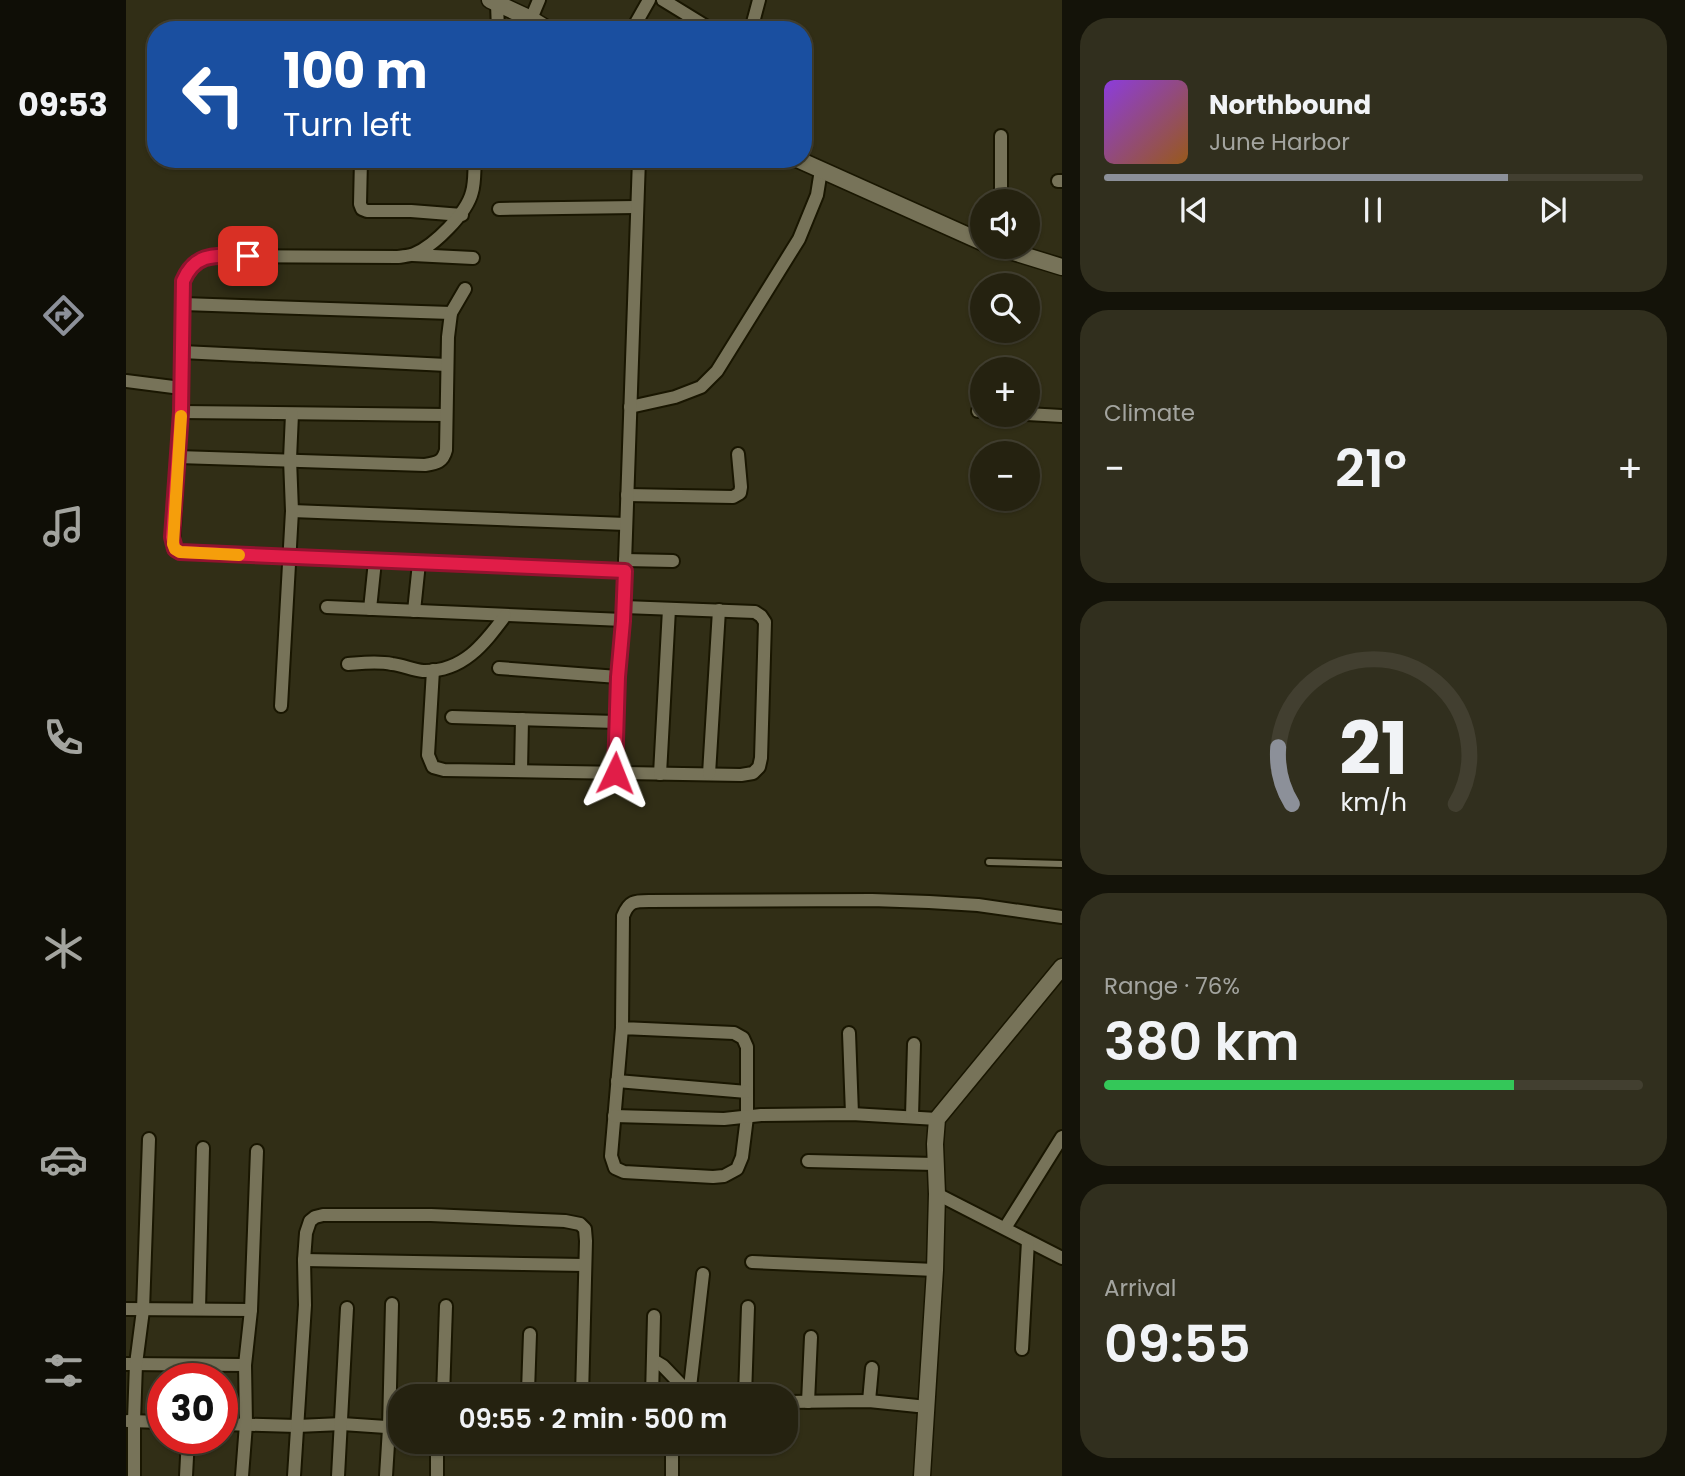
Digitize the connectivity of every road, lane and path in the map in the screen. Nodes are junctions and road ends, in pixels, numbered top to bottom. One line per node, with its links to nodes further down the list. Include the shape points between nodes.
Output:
1 (539, 0): 6 (street)
2 (649, 0): 9 (street)
3 (663, 0): 10 (street)
4 (757, 1): 11 (street)
5 (493, 2): 6 (street); 7 (street)
6 (531, 19): 8 (street)
7 (496, 21)
8 (534, 21)
9 (637, 21)
10 (697, 21)
11 (753, 21)
12 (1001, 136): 18 (street)
13 (812, 166): 17 (street)
14 (361, 168): 21 (street, via 362,209)
15 (474, 168): 21 (street, via 472,191)
16 (638, 168): 19 (street)
17 (821, 170): 22 (street); 34 (street, via 817,195 799,239 717,371 701,387)
18 (1002, 189)
19 (636, 207): 20 (street); 34 (street)
20 (499, 209)
21 (462, 215): 23 (street)
22 (970, 237)
23 (412, 255): 24 (street); 28 (street, via 206,258 188,271)
24 (473, 258)
25 (1037, 259): 26 (street)
26 (1062, 267)
27 (465, 289): 29 (street)
28 (183, 304): 29 (street); 30 (street)
29 (451, 313): 31 (street)
30 (182, 352): 31 (street); 33 (street)
31 (447, 365): 37 (street)
32 (126, 381): 33 (street)
33 (181, 388): 35 (street)
34 (630, 407): 43 (street)
35 (181, 412): 36 (street); 41 (street)
36 (292, 414): 37 (street); 42 (street)
37 (446, 415): 42 (street, via 446,450 437,463)
38 (1040, 415): 39 (street)
39 (1062, 416)
40 (738, 454): 43 (street, via 741,487 733,497)
41 (178, 457): 42 (street); 46 (street, via 175,549)
42 (290, 460): 44 (street)
43 (627, 495): 45 (street)
44 (292, 511): 45 (street); 46 (street)
45 (626, 524): 50 (street)
46 (289, 557): 47 (street); 63 (street)
47 (375, 561): 49 (street); 54 (street)
48 (673, 561): 50 (street)
49 (419, 563): 50 (street); 56 (street)
50 (625, 565): 52 (street)
51 (327, 607): 54 (street)
52 (624, 607): 53 (street); 58 (street)
53 (669, 608): 55 (street); 69 (street)
54 (370, 609): 56 (street)
55 (719, 610): 70 (street); 70 (street, via 755,611 765,622 761,758 753,774)
56 (414, 611): 57 (street)
57 (505, 616): 58 (street); 61 (street, via 474,653)
58 (623, 621): 62 (street)
59 (348, 664): 61 (street)
60 (499, 668): 62 (street)
61 (433, 670): 67 (street, via 429,755 433,766)
62 (618, 677): 66 (street)
63 (281, 705)
64 (452, 717): 65 (street)
65 (522, 719): 66 (street); 67 (street)
66 (616, 722): 68 (street)
67 (521, 771): 68 (street)
68 (615, 773): 69 (street)
69 (660, 774): 70 (street)
70 (709, 774)
71 (989, 862): 72 (lane)
72 (1062, 864)
73 (1062, 916): 75 (street, via 929,902 635,901 623,916)
74 (1062, 967): 84 (street)
75 (622, 1028): 78 (street); 79 (street, via 734,1033 747,1047)
76 (849, 1033): 80 (street)
77 (914, 1044): 82 (street)
78 (617, 1081): 79 (street); 81 (street)
79 (747, 1092): 83 (street)
80 (852, 1114): 82 (street); 83 (street)
81 (614, 1116): 83 (street); 83 (street, via 611,1156 615,1168 713,1177 737,1169)
82 (912, 1116): 84 (street)
83 (747, 1117)
84 (937, 1119): 90 (street)
85 (1062, 1137): 92 (street)
86 (149, 1139): 106 (street)
87 (203, 1148): 105 (street)
88 (257, 1151): 107 (street)
89 (808, 1161): 90 (street)
90 (935, 1164): 91 (street)
91 (937, 1194): 92 (street); 98 (street)
92 (1005, 1228): 93 (street)
93 (1027, 1241): 94 (street); 111 (street)
94 (1062, 1258)
95 (304, 1260): 97 (street); 97 (street, via 307,1227 315,1217 431,1215 580,1224 585,1228); 132 (street)
96 (752, 1262): 98 (street)
97 (584, 1265): 119 (street)
98 (935, 1270): 127 (street)
99 (703, 1274): 122 (street)
100 (392, 1304): 116 (street)
101 (446, 1306): 117 (street)
102 (748, 1307): 123 (street)
103 (347, 1308): 131 (street)
104 (126, 1309): 106 (street)
105 (199, 1309): 106 (street); 107 (street)
106 (143, 1310): 113 (street)
107 (251, 1310): 114 (street)
108 (654, 1316): 112 (street)
109 (530, 1334): 118 (street)
110 (811, 1337): 126 (street)
111 (1022, 1349)
112 (653, 1360): 120 (street); 121 (street)
113 (131, 1364): 114 (street); 128 (street)
114 (245, 1365): 130 (street)
115 (872, 1368): 124 (street)
116 (394, 1384)
117 (443, 1384)
118 (527, 1384)
119 (582, 1384)
120 (652, 1384)
121 (680, 1384)
122 (691, 1384)
123 (745, 1384)
124 (869, 1401): 126 (street); 127 (street)
125 (798, 1402): 126 (street)
126 (808, 1402)
127 (927, 1407): 146 (street)
128 (130, 1420): 138 (street)
129 (238, 1424): 130 (street)
130 (246, 1424): 132 (street); 140 (street)
131 (342, 1424): 132 (street); 133 (street); 142 (street)
132 (297, 1426): 141 (street)
133 (388, 1427)
134 (187, 1454): 139 (street)
135 (390, 1454): 143 (street)
136 (437, 1454): 144 (street)
137 (672, 1454): 145 (street)
138 (134, 1476)
139 (186, 1476)
140 (242, 1476)
141 (294, 1476)
142 (338, 1476)
143 (386, 1476)
144 (437, 1476)
145 (672, 1476)
146 (922, 1476)

